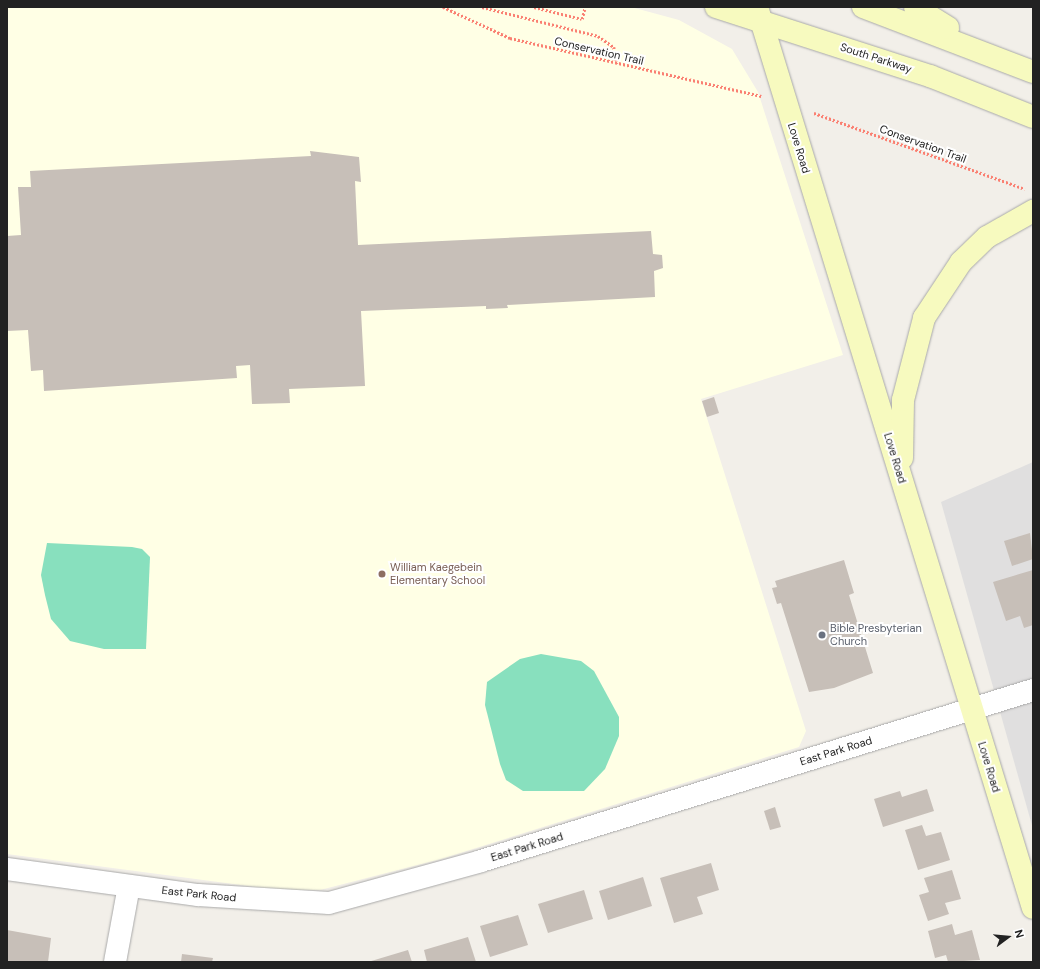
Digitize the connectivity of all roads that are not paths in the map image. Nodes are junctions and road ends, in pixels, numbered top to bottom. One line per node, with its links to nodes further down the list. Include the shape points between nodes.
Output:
1 (716, 7): 4 (main road, South Parkway)
2 (863, 7): 5 (main road)
3 (915, 7): 5 (main road)
4 (759, 13): 6 (main road, South Parkway); 8 (main road, Love Road)
5 (1023, 68)
6 (1033, 116)
7 (1033, 211): 8 (main road, via 987,237 960,262 924,318 903,400)
8 (903, 485): 10 (main road, Love Road)
9 (1033, 690): 10 (street, East Park Road)
10 (971, 709): 12 (street, East Park Road, via 358,897 304,904); 13 (main road, Love Road)
11 (7, 869): 12 (street, East Park Road)
12 (129, 886): 14 (street)
13 (1033, 908)
14 (115, 962)

